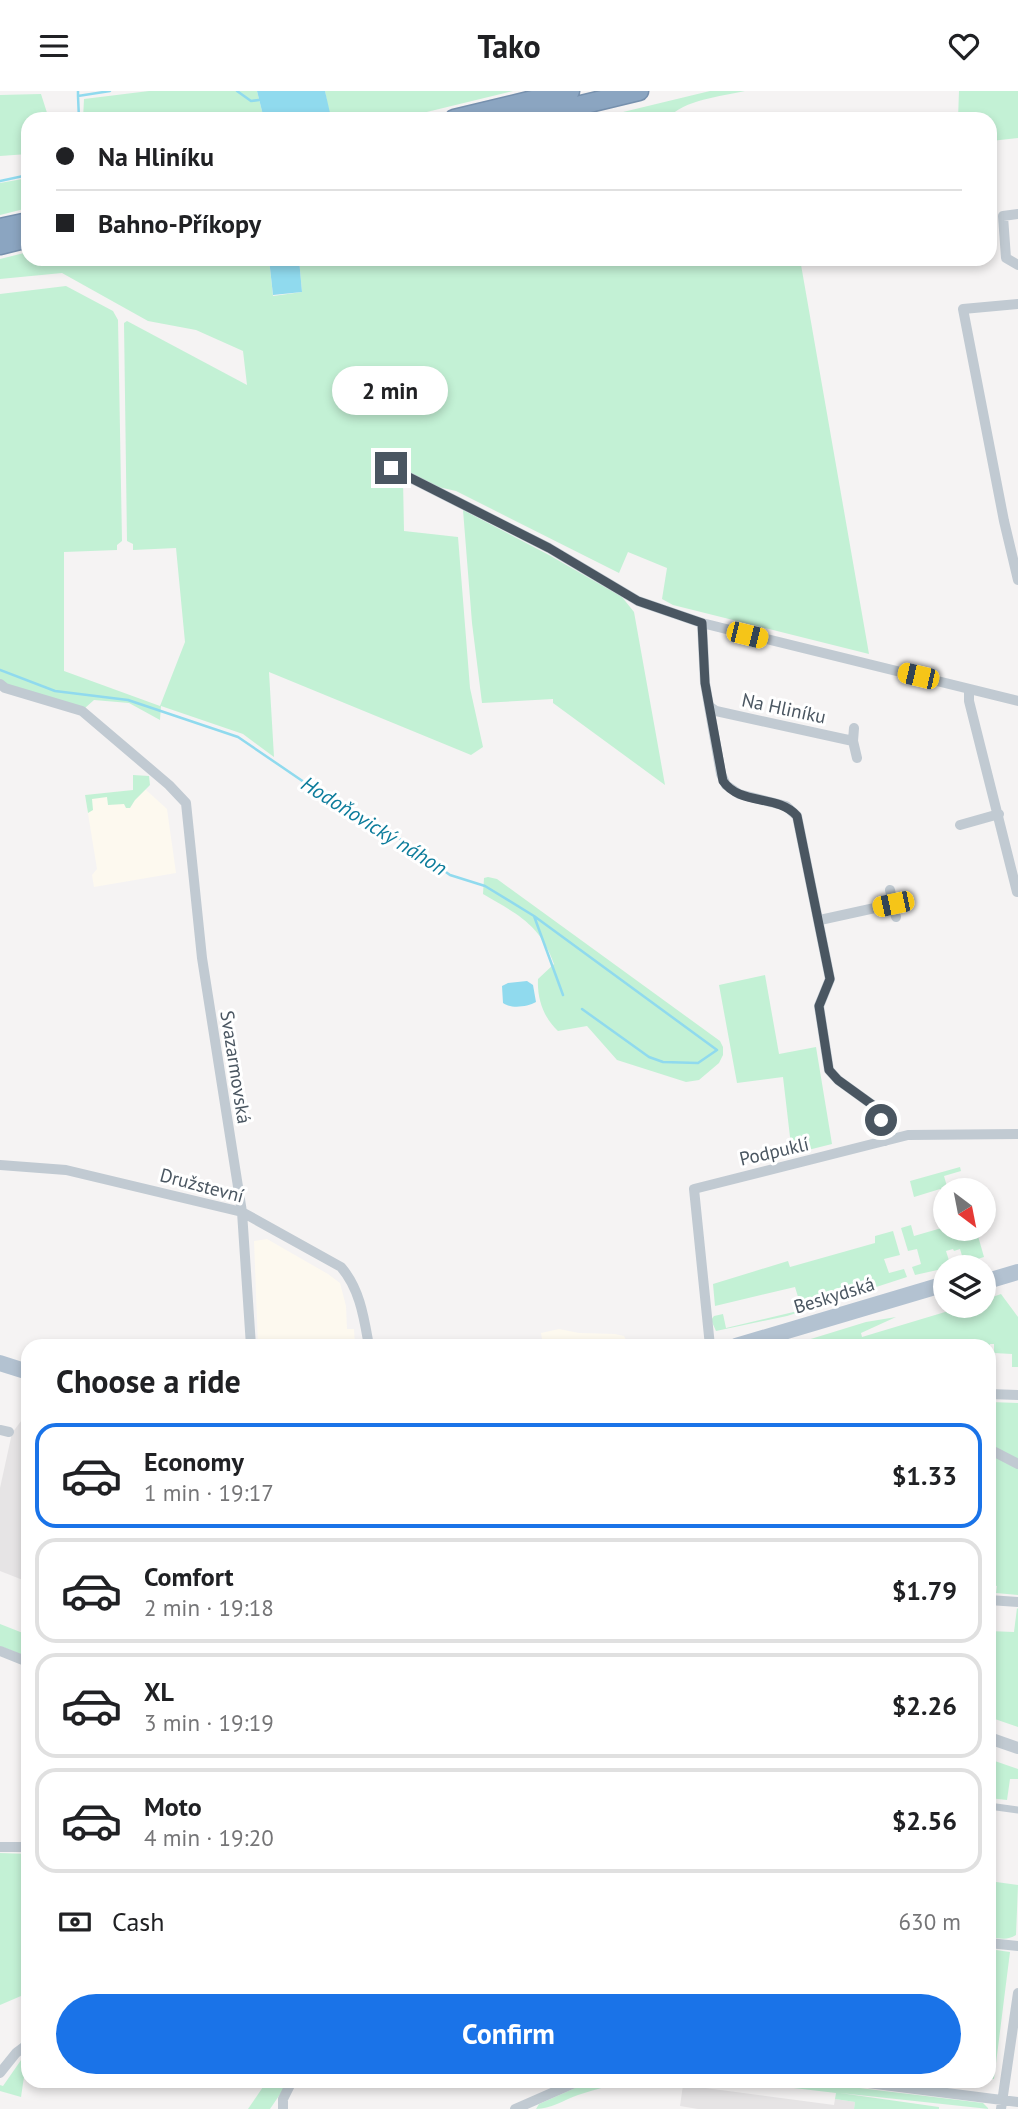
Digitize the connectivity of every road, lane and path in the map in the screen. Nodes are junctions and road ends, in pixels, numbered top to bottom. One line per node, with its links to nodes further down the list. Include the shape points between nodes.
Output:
1 (570, 91): 3 (highway)
2 (639, 91): 4 (highway)
3 (483, 112)
4 (552, 112)
5 (1018, 214): 10 (street, via 1003,216 1006,258)
6 (21, 224): 7 (highway)
7 (0, 229)
8 (21, 240): 9 (highway)
9 (0, 245)
10 (1018, 265)
11 (1018, 304): 13 (street, via 963,309)
12 (391, 468): 14 (street, via 549,548 638,601)
13 (1018, 580)
14 (702, 623): 16 (street); 18 (street)
15 (0, 684): 32 (street, Svazarmovská, via 82,711 186,803 200,948)
16 (969, 689): 17 (street); 22 (street)
17 (1018, 701)
18 (709, 706): 20 (street, Na Hliníku); 28 (street, via 720,774 726,785 739,794 786,806 797,816)
19 (854, 728): 20 (street)
20 (853, 741): 21 (street)
21 (857, 758)
22 (999, 814): 23 (street); 25 (street)
23 (960, 825)
24 (890, 890): 26 (street)
25 (1017, 892)
26 (893, 904): 27 (street); 28 (street)
27 (896, 917)
28 (820, 920): 30 (street, via 830,979 819,1006 829,1070 874,1106)
29 (1018, 1134): 30 (street, Podpuklí, via 908,1135)
30 (885, 1141): 41 (street, Podpuklí, via 694,1189)
31 (0, 1165): 32 (street, Družstevní, via 66,1170)
32 (242, 1212): 39 (street, Svazarmovská); 40 (street, Družstevní, via 341,1267 357,1294)
33 (1018, 1262): 34 (main road)
34 (996, 1268)
35 (1018, 1272): 36 (main road)
36 (996, 1278)
37 (933, 1288): 42 (main road, Beskydská)
38 (933, 1297): 43 (main road, Beskydská)
39 (251, 1339)
40 (367, 1339)
41 (709, 1339)
42 (760, 1339)
43 (792, 1339)
44 (0, 1363): 45 (main road)
45 (21, 1370)
46 (0, 1374): 47 (main road)
47 (21, 1381)
48 (996, 1394): 49 (street)
49 (1018, 1395)
50 (996, 1452): 51 (street)
51 (1018, 1464)
52 (996, 1600): 53 (street)
53 (1018, 1602)
54 (0, 1651): 55 (street)
55 (21, 1659)
56 (996, 1740): 57 (street)
57 (1018, 1748)
58 (996, 1807): 59 (street)
59 (1018, 1810)
60 (0, 1847): 61 (street)
61 (21, 1847)
62 (996, 1944): 63 (street)
63 (1018, 1946)
64 (1018, 1993): 71 (street)
65 (21, 2049): 66 (street)
66 (0, 2073)
67 (288, 2088): 72 (street)
68 (563, 2088): 73 (street)
69 (896, 2088): 71 (street)
70 (1018, 2102): 71 (street)
71 (1002, 2105)
72 (283, 2109)
73 (515, 2109)

